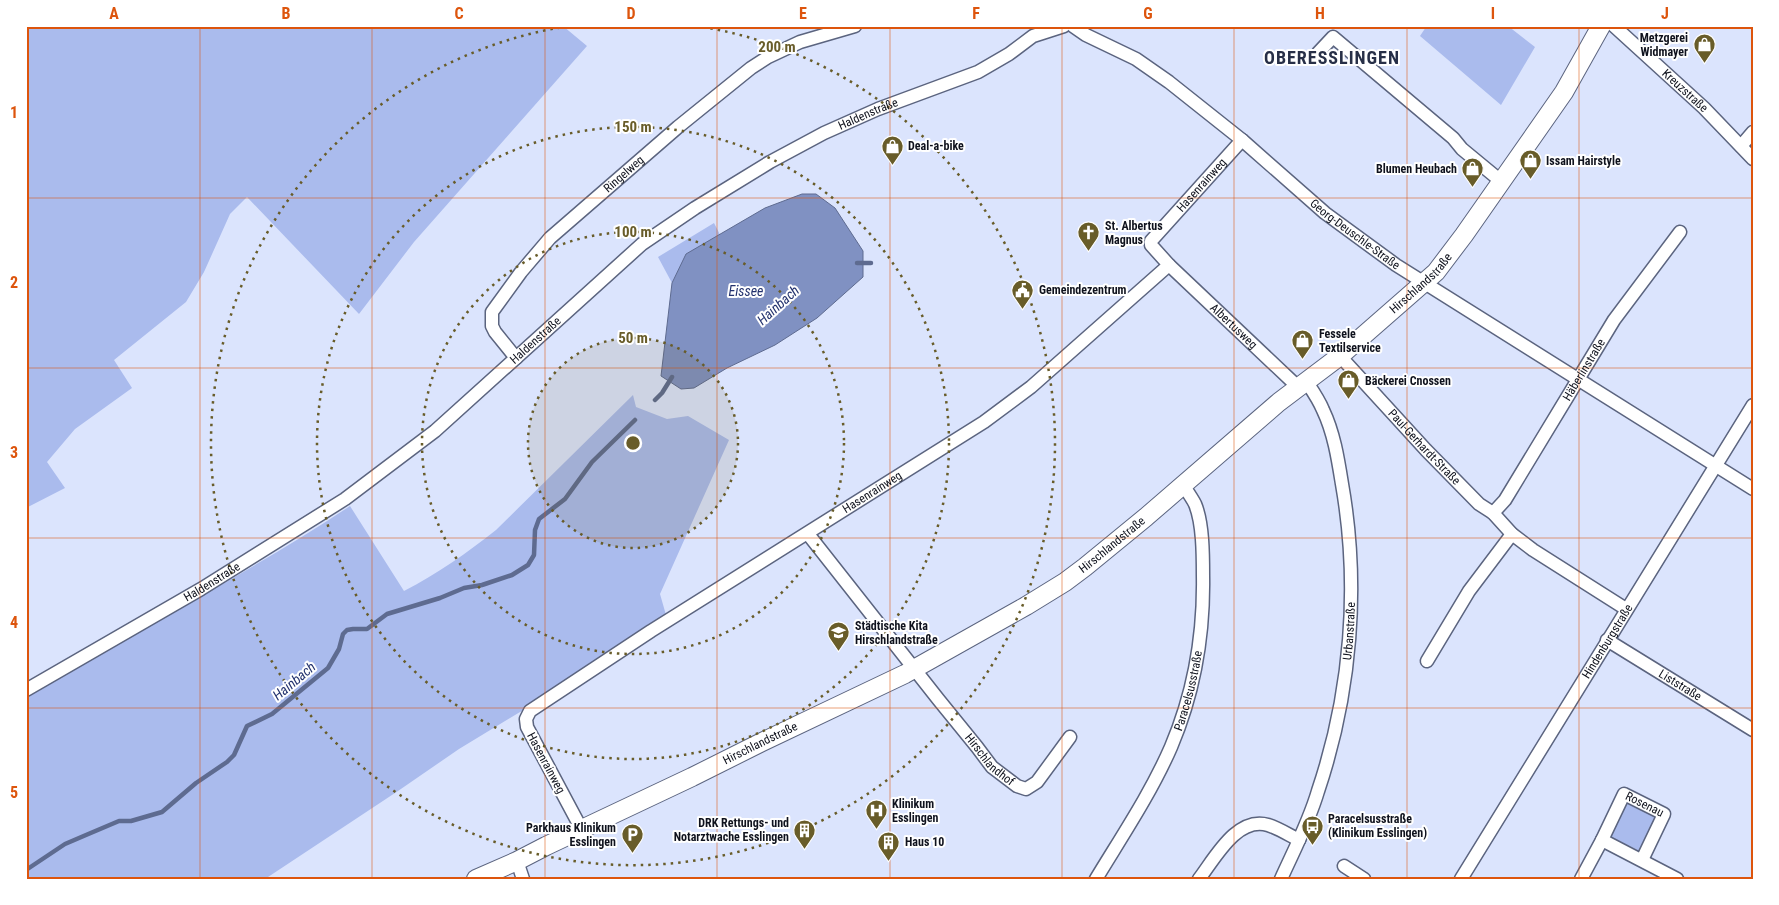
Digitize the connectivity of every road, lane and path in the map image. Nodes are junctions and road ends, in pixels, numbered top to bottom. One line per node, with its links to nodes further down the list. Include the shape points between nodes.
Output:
1 (855, 26): 16 (street, Ringelweg, via 800,42 751,68 550,238 492,312 495,332)
2 (1064, 26): 16 (street, Haldenstraße, via 1033,36 978,72 885,106 824,133 725,189 642,244)
3 (1073, 26): 8 (street, Georg-Deuschle-Straße, via 1152,70)
4 (1601, 26): 11 (street, Hirschlandstraße, via 1564,92)
5 (1614, 26): 9 (street, Kreuzstraße)
6 (1318, 53): 11 (street, via 1333,37)
7 (1753, 132): 9 (street)
8 (1242, 140): 13 (street, Hasenrainweg, via 1151,241); 14 (street, Georg-Deuschle-Straße, via 1333,219)
9 (1741, 146): 10 (street, Kreuzstraße)
10 (1753, 159)
11 (1502, 182): 14 (street, Hirschlandstraße, via 1436,272)
12 (1680, 232): 17 (street, Häberlinstraße, via 1622,308)
13 (1169, 265): 18 (street, Albertusweg); 24 (street, Hasenrainweg, via 1008,405)
14 (1424, 283): 15 (street, Hirschlandstraße); 17 (street, Georg-Deuschle-Straße)
15 (1340, 356): 18 (street, Hirschlandstraße); 23 (street, Paul-Gerhardt-Straße, via 1446,471 1479,504)
16 (516, 358): 30 (street, Haldenstraße, via 435,431 345,499 201,589)
17 (1577, 379): 20 (street, Georg-Deuschle-Straße); 23 (street, Häberlinstraße)
18 (1302, 384): 21 (street, Hirschlandstraße); 34 (street, Urbanstraße, via 1324,411 1338,460 1348,532 1351,597 1347,658 1336,724 1318,792)
19 (1753, 405): 20 (street, Hindenburgstraße)
20 (1715, 465): 22 (street, Georg-Deuschle-Straße); 26 (street, Hindenburgstraße)
21 (1183, 485): 29 (street, Hirschlandstraße, via 1065,582); 41 (street, Paracelsusstraße, via 1196,506 1202,546 1202,619 1194,674 1171,747)
22 (1753, 489)
23 (1493, 513): 25 (street, Paul-Gerhardt-Straße)
24 (808, 534): 29 (street); 33 (street, Hasenrainweg, via 643,636 530,711 526,718 528,727)
25 (1512, 534): 26 (street, Paul-Gerhardt-Straße); 28 (street, via 1469,590)
26 (1626, 609): 27 (street, Hindenburgstraße)
27 (1607, 640): 31 (street, Liststraße); 45 (street, Hindenburgstraße)
28 (1427, 661)
29 (915, 669): 32 (street, Hirschlandhof, via 992,767 1023,789 1037,782); 33 (street, Hirschlandstraße)
30 (26, 690)
31 (1753, 730)
32 (1070, 737)
33 (582, 830): 37 (street, Hirschlandstraße)
34 (1299, 840): 42 (street, via 1266,824 1245,826 1232,836); 43 (street, Urbanstraße)
35 (1602, 840): 36 (street); 36 (street, Rosenau, via 1624,794 1664,814); 46 (street, Rosenau)
36 (1642, 860): 47 (street)
37 (518, 861): 39 (street, Hirschlandstraße); 40 (street)
38 (1344, 866): 44 (street)
39 (476, 879)
40 (523, 879)
41 (1096, 879)
42 (1199, 879)
43 (1281, 879)
44 (1364, 879)
45 (1461, 879)
46 (1581, 879)
47 (1678, 879)

